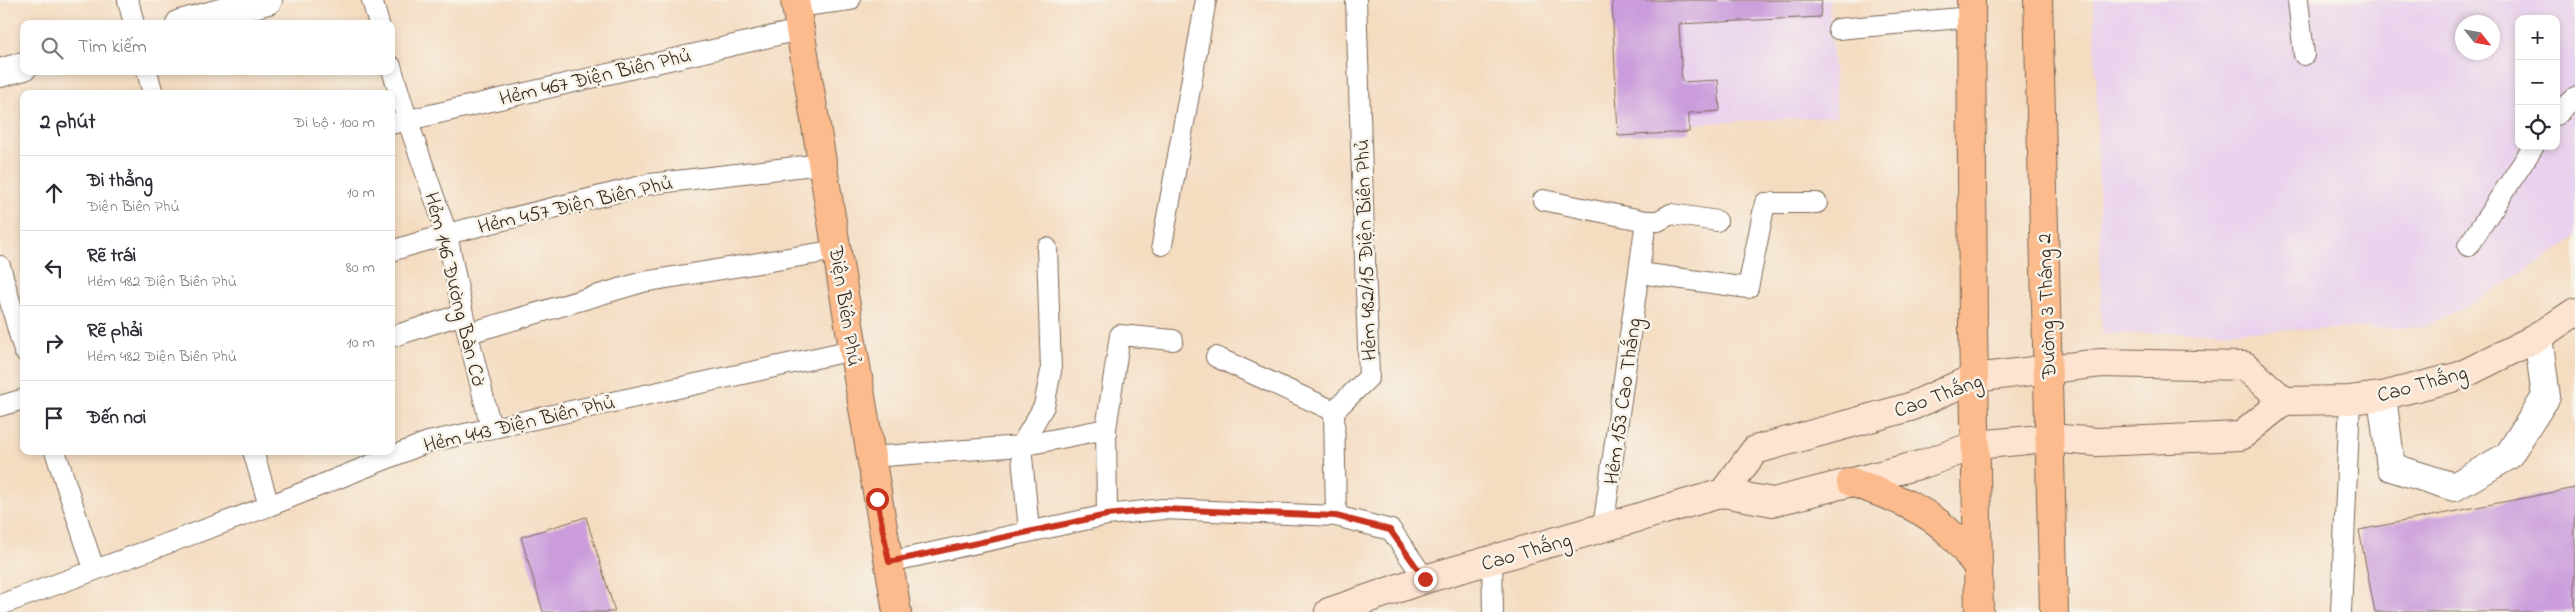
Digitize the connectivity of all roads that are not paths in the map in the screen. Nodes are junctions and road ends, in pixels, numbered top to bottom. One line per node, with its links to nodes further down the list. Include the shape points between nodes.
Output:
1 (128, 0): 11 (lane)
2 (268, 0): 12 (street)
3 (372, 0): 13 (lane)
4 (850, 0): 10 (lane, Hẻm 467 Ðiện Biên Phủ)
5 (1206, 0): 33 (lane)
6 (1356, 0): 55 (lane, Hẻm 482/15 Điện Biên Phủ, via 1369,377)
7 (2038, 0): 48 (main road, Đường 3 Tháng 2, via 2045,319)
8 (2298, 0): 15 (lane)
9 (1971, 8): 14 (lane); 49 (main road)
10 (796, 12): 25 (lane, Hẻm 467 Ðiện Biên Phủ); 27 (main road, Điện Biên Phủ)
11 (133, 20)
12 (195, 20)
13 (378, 20)
14 (1838, 29)
15 (2304, 55)
16 (20, 67): 17 (street)
17 (0, 73)
18 (148, 75): 20 (lane)
19 (392, 75): 21 (lane, Hẻm 146 Đường Bàn Cờ)
20 (152, 90)
21 (394, 90)
22 (395, 94): 25 (lane, Hẻm 146 Đường Bàn Cờ)
23 (2575, 97): 24 (lane)
24 (2560, 111)
25 (399, 121): 32 (lane, Hẻm 146 Đường Bàn Cờ)
26 (2531, 150): 34 (lane)
27 (822, 164): 32 (lane, Hẻm 457 Ðiện Biên Phủ, via 650,184); 37 (main road, Điện Biên Phủ)
28 (1544, 200): 30 (lane)
29 (1817, 203): 39 (lane, via 1765,204 1748,288)
30 (1646, 221): 31 (lane, via 1658,221 1671,214); 39 (lane, Hẻm 153 Cao Thắng)
31 (1716, 221)
32 (447, 234): 36 (lane, Hẻm 457 Ðiện Biên Phủ); 41 (lane, Hẻm 146 Đường Bàn Cờ)
33 (1162, 245)
34 (2468, 246)
35 (1047, 248): 60 (lane, via 1051,371 1044,406)
36 (395, 250)
37 (838, 250): 41 (lane, via 643,282); 46 (main road, Điện Biên Phủ)
38 (0, 266): 42 (lane)
39 (1640, 273): 69 (lane, Hẻm 153 Cao Thắng)
40 (2575, 312): 44 (main road, Cao Thắng)
41 (466, 324): 43 (lane); 56 (lane, Hẻm 146 Đường Bàn Cờ)
42 (20, 337)
43 (395, 337)
44 (2538, 338): 50 (main road, Cao Thắng, via 2460,376); 50 (street, via 2546,396 2508,456 2454,487 2391,467)
45 (1173, 340): 57 (lane, via 1120,335)
46 (852, 350): 56 (lane, Hẻm 443 Ðiện Biên Phủ); 63 (main road, Điện Biên Phủ)
47 (1216, 357): 55 (lane)
48 (2049, 368): 49 (main road, Cao Thắng); 53 (main road, Cao Thắng, via 2101,363 2245,366); 58 (main road, Đường 3 Tháng 2)
49 (1974, 378): 59 (main road); 65 (main road, Cao Thắng, via 1910,407 1756,450)
50 (2382, 396): 52 (main road, Cao Thắng)
51 (20, 400): 54 (lane)
52 (2350, 400): 53 (main road, Cao Thắng); 83 (lane)
53 (2284, 401): 58 (main road, Cao Thắng, via 2241,436 2098,442)
54 (0, 406)
55 (1334, 411): 68 (lane)
56 (491, 428): 66 (lane, Hẻm 443 Ðiện Biên Phủ, via 428,442)
57 (1106, 429): 60 (lane); 67 (lane)
58 (2050, 438): 59 (main road, Cao Thắng); 82 (main road, Đường 3 Tháng 2)
59 (1976, 445): 64 (main road, Cao Thắng, via 1923,464); 73 (main road)
60 (1021, 446): 63 (lane); 70 (lane)
61 (56, 455): 74 (lane)
62 (254, 455): 66 (lane)
63 (870, 457): 72 (main road, Điện Biên Phủ)
64 (1852, 482): 65 (main road, Cao Thắng, via 1773,502); 73 (main road, via 1931,516 1952,534)
65 (1723, 493): 69 (main road, Cao Thắng)
66 (268, 506): 74 (lane, Hẻm 443 Ðiện Biên Phủ)
67 (1107, 515): 68 (lane, via 1163,509); 70 (lane)
68 (1336, 516): 75 (lane, via 1390,530)
69 (1603, 528): 71 (main road, Cao Thắng)
70 (1028, 531): 72 (lane)
71 (1492, 560): 75 (main road, Cao Thắng); 80 (lane)
72 (889, 562): 78 (main road, Điện Biên Phủ)
73 (1978, 567): 81 (main road)
74 (94, 569): 76 (lane, Hẻm 443 Ðiện Biên Phủ)
75 (1425, 579): 77 (main road, Cao Thắng)
76 (0, 606)
77 (1365, 606): 79 (main road, Cao Thắng)
78 (897, 612)
79 (1329, 612)
80 (1493, 612)
81 (1979, 612)
82 (2054, 612)
83 (2341, 612)

